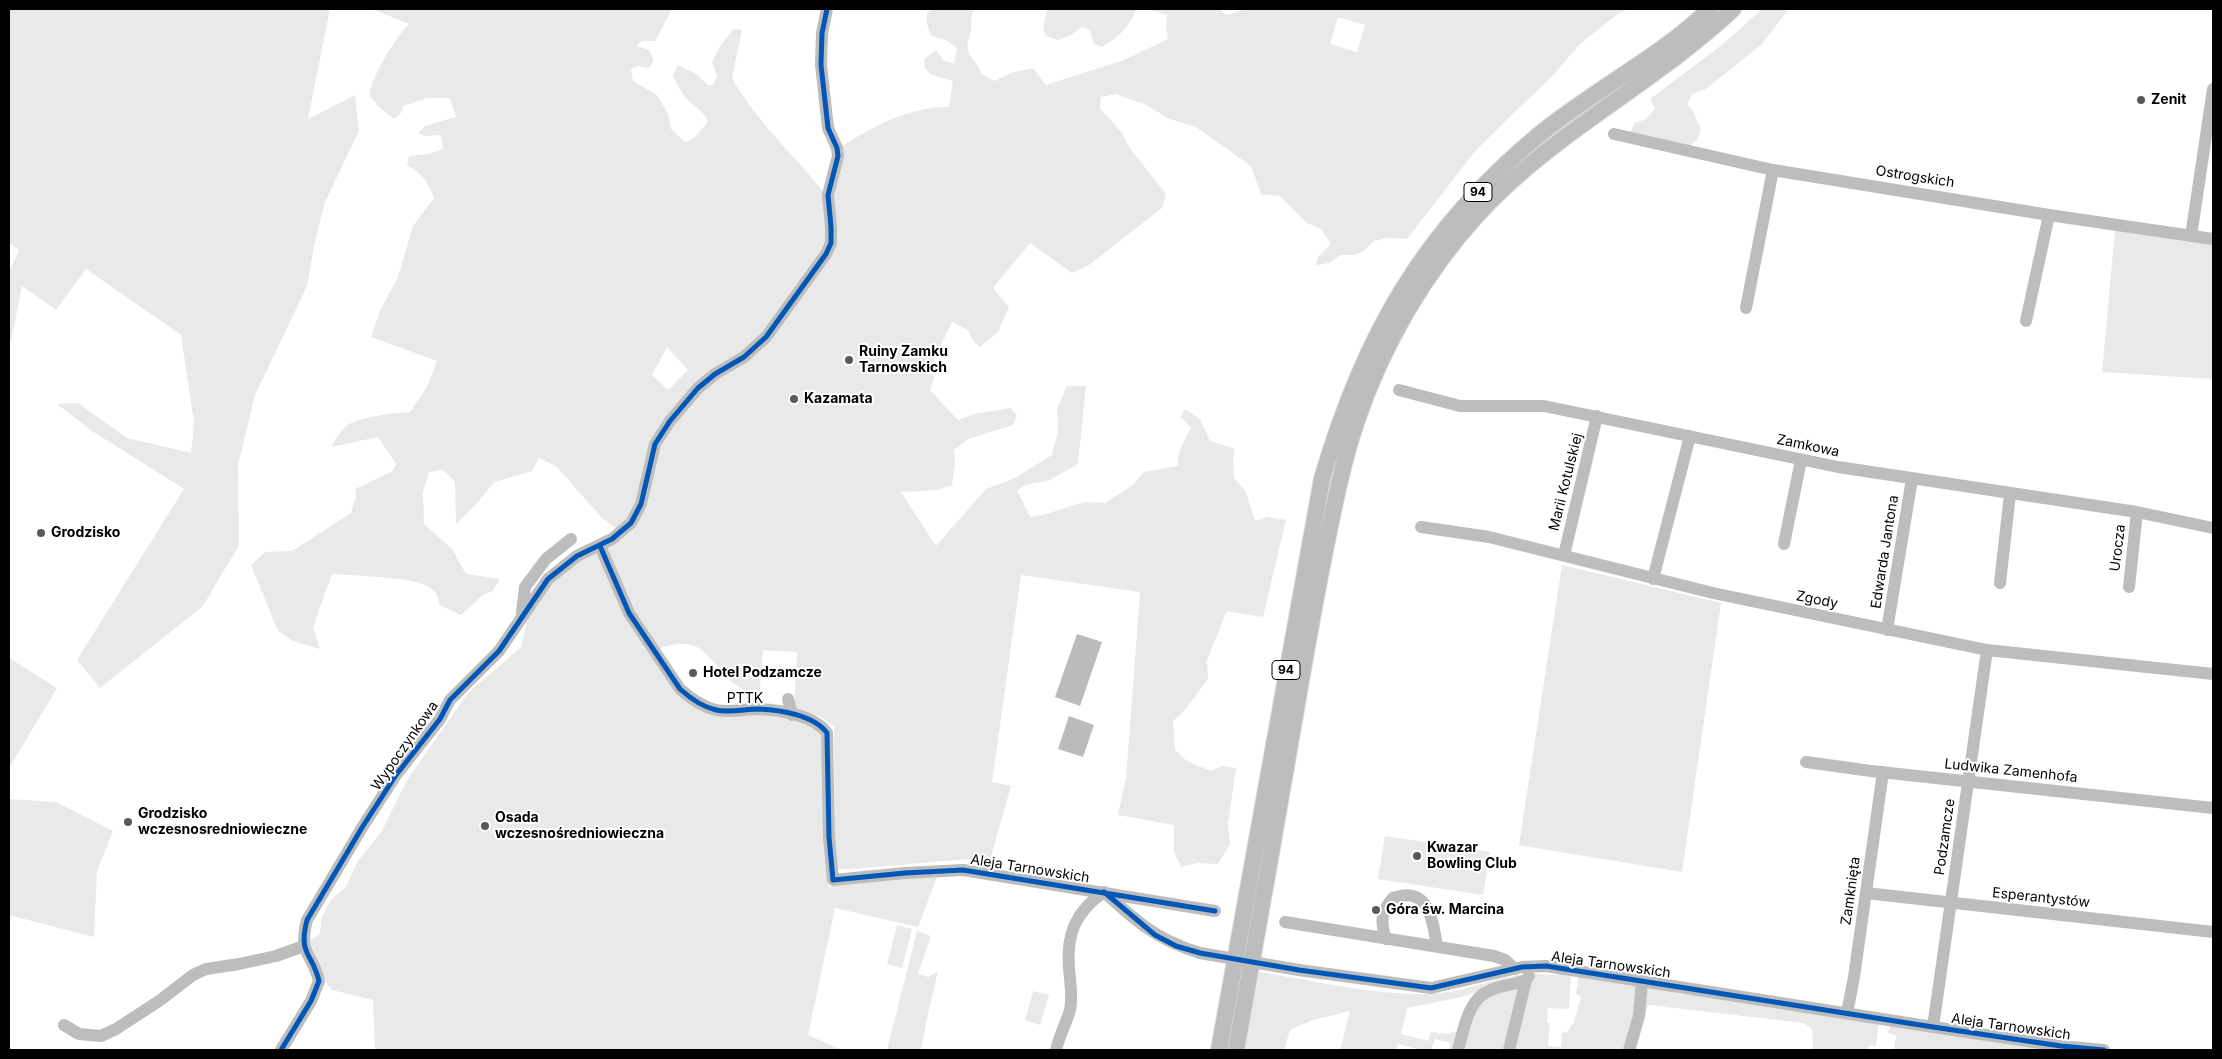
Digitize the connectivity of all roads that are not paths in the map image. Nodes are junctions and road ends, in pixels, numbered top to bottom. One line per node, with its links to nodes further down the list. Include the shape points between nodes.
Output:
1 (827, 9): 23 (street, Wypoczynkowa, via 821,65 828,128 838,156 828,195 831,244 819,266 766,337 744,357 698,388 670,421 655,444 636,514 623,531)
2 (1710, 9): 58 (main road, 94, via 1670,43 1542,133 1501,169 1462,208 1429,249 1373,341 1336,431 1322,479)
3 (1733, 9): 59 (main road, 94, via 1671,62 1545,152 1505,188 1443,256 1389,346 1356,423 1338,484)
4 (2213, 89): 8 (street)
5 (1614, 134): 6 (street, Ostrogskich)
6 (1773, 170): 7 (street, Ostrogskich); 10 (street)
7 (2050, 215): 8 (street, Ostrogskich); 11 (street)
8 (2191, 236): 9 (street, Ostrogskich)
9 (2213, 239)
10 (1746, 308)
11 (2026, 322)
12 (1399, 390): 13 (street, Zamkowa, via 1460,406 1544,406)
13 (1597, 416): 14 (street, Zamkowa); 24 (street, Marii Kotulskiej)
14 (1690, 436): 15 (street, Zamkowa); 25 (street)
15 (1801, 460): 16 (street, Zamkowa); 22 (street)
16 (1912, 479): 17 (street, Zamkowa); 29 (street, Edwarda Jantona)
17 (2010, 494): 18 (street, Zamkowa); 26 (street)
18 (2137, 512): 20 (street, Zamkowa); 27 (street, Urocza)
19 (1421, 527): 24 (street, Zgody, via 1489,537)
20 (2213, 528)
21 (571, 539): 28 (street, via 546,560 525,587)
22 (1784, 544)
23 (600, 546): 28 (street, Wypoczynkowa, via 577,556 548,579); 33 (street, PTTK, via 629,613 689,698 718,710 759,709)
24 (1564, 555): 25 (street, Zgody)
25 (1653, 579): 29 (street, Zgody)
26 (2000, 583)
27 (2129, 587)
28 (522, 616): 46 (street, Wypoczynkowa, via 499,651 450,700 440,719 367,818 308,920 303,936)
29 (1887, 630): 30 (street, Zgody)
30 (1987, 650): 31 (street, Zgody); 36 (street, Podzamcze)
31 (2213, 674)
32 (788, 699): 33 (street)
33 (792, 715): 38 (street, PTTK, via 820,726 829,739 829,837)
34 (1806, 762): 35 (street, Ludwika Zamenhofa)
35 (1883, 772): 36 (street, Ludwika Zamenhofa); 40 (street, Zamknięta)
36 (1968, 782): 37 (street, Ludwika Zamenhofa); 41 (street, Podzamcze)
37 (2213, 808)
38 (833, 880): 39 (street, Aleja Tarnowskich, via 963,870)
39 (1104, 892): 42 (street, Aleja Tarnowskich); 49 (street, Aleja Tarnowskich, bridge, via 1155,935 1200,953 1431,988); 57 (street, via 1086,906 1069,940 1070,1010)
40 (1866, 893): 41 (street, Esperantystów); 52 (street, Zamknięta)
41 (1952, 904): 44 (street, Esperantystów); 54 (street, Podzamcze)
42 (1215, 911)
43 (1285, 922): 45 (street)
44 (2213, 932)
45 (1386, 938): 47 (street); 47 (street, via 1382,925 1384,910 1393,898 1406,895 1426,904 1433,921)
46 (304, 946): 53 (street, via 276,956 206,969 101,1036 79,1034); 56 (street, via 319,981 311,1001)
47 (1437, 947): 49 (street, via 1494,956)
48 (1532, 967): 49 (street, Aleja Tarnowskich); 50 (street); 51 (street, Aleja Tarnowskich, via 1546,966)
49 (1515, 969)
50 (1526, 980): 60 (street, via 1489,990 1476,1000); 61 (street)
51 (1642, 980): 52 (street, Aleja Tarnowskich); 62 (street, via 1639,1016)
52 (1847, 1013): 54 (street, Aleja Tarnowskich)
53 (64, 1025)
54 (1933, 1027): 55 (street, Aleja Tarnowskich)
55 (2060, 1048): 63 (street, Aleja Tarnowskich)
56 (281, 1050)
57 (1056, 1050)
58 (1219, 1050)
59 (1236, 1050)
60 (1458, 1050)
61 (1509, 1050)
62 (1629, 1050)
63 (2104, 1050)

